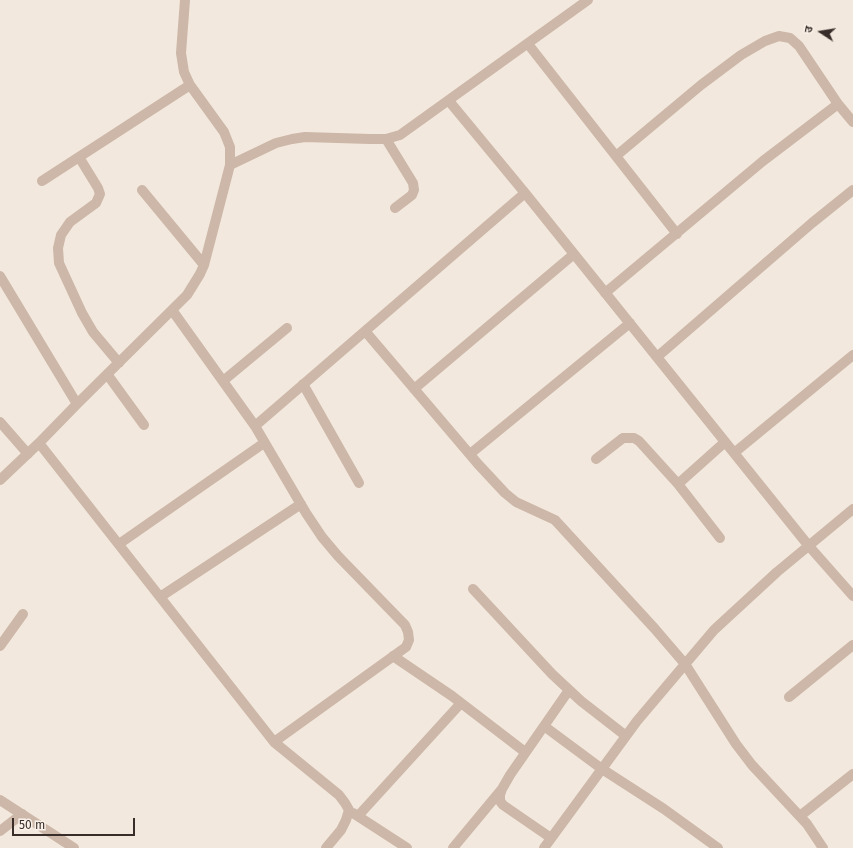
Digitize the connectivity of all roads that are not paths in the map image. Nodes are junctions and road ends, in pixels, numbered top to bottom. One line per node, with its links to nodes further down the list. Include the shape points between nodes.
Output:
1 (184, 0): 4 (street, via 181,54 184,72)
2 (588, 0): 3 (street)
3 (528, 44): 5 (street); 9 (street)
4 (190, 85): 10 (street); 11 (street, via 224,132 230,147)
5 (449, 101): 8 (street, via 400,136); 15 (street)
6 (838, 104): 7 (street); 9 (street, via 799,46 790,38 779,36 741,55); 17 (street, via 763,161)
7 (853, 122)
8 (386, 139): 11 (street, via 292,139 276,143); 16 (street, via 413,183 414,190 412,195)
9 (616, 156): 17 (street)
10 (79, 157): 12 (street); 28 (street, via 100,194 96,203 70,222 61,235 58,248 59,263 93,332)
11 (230, 165): 19 (street)
12 (42, 181)
13 (142, 190): 19 (street)
14 (853, 190): 27 (street)
15 (525, 193): 18 (street); 25 (street)
16 (395, 208)
17 (676, 234): 21 (street)
18 (574, 254): 21 (street); 32 (street)
19 (204, 265): 22 (street, via 187,295)
20 (0, 276): 33 (street)
21 (606, 293): 23 (street)
22 (172, 310): 28 (street); 30 (street)
23 (630, 323): 27 (street); 42 (street)
24 (288, 328): 30 (street)
25 (365, 331): 31 (street); 32 (street)
26 (853, 355): 40 (street)
27 (657, 357): 37 (street)
28 (119, 363): 29 (street)
29 (107, 374): 33 (street); 35 (street)
30 (223, 381): 36 (street)
31 (303, 384): 36 (street); 45 (street)
32 (414, 389): 42 (street)
33 (77, 404): 38 (street)
34 (0, 422): 41 (street)
35 (144, 426)
36 (255, 426): 39 (street)
37 (725, 442): 40 (street); 46 (street)
38 (39, 443): 41 (street); 50 (street)
39 (264, 443): 47 (street); 50 (street)
40 (734, 453): 51 (street)
41 (28, 454): 44 (street)
42 (470, 454): 59 (street, via 516,502 555,520)
43 (596, 459): 46 (street, via 623,438 634,438)
44 (0, 480)
45 (359, 483)
46 (678, 484): 49 (street)
47 (301, 504): 54 (street); 58 (street, via 322,538 405,625 409,640 406,647)
48 (853, 509): 51 (street)
49 (720, 538)
50 (119, 544): 54 (street)
51 (808, 545): 53 (street); 59 (street, via 714,630)
52 (473, 589): 60 (street)
53 (853, 596)
54 (160, 597): 65 (street)
55 (23, 614): 57 (street)
56 (853, 644): 61 (street)
57 (0, 646)
58 (393, 656): 62 (street); 65 (street)
59 (685, 664): 64 (street); 74 (street, via 736,744)
60 (568, 690): 63 (street); 64 (street)
61 (789, 696)
62 (461, 703): 66 (street); 73 (street)
63 (544, 726): 66 (street); 67 (street)
64 (626, 736): 67 (street)
65 (274, 742): 71 (street, via 339,794)
66 (525, 752): 69 (street)
67 (602, 769): 76 (street); 82 (street)
68 (853, 774): 74 (street)
69 (502, 788): 76 (street, via 500,800 503,805); 80 (street)
70 (0, 800): 72 (street)
71 (349, 810): 73 (street); 78 (street, via 341,830)
72 (22, 814): 75 (street); 77 (street)
73 (358, 816): 79 (street)
74 (800, 816): 83 (street)
75 (0, 831)
76 (551, 838): 81 (street)
77 (74, 848)
78 (326, 848)
79 (407, 848)
80 (453, 848)
81 (544, 848)
82 (718, 848)
83 (823, 848)

